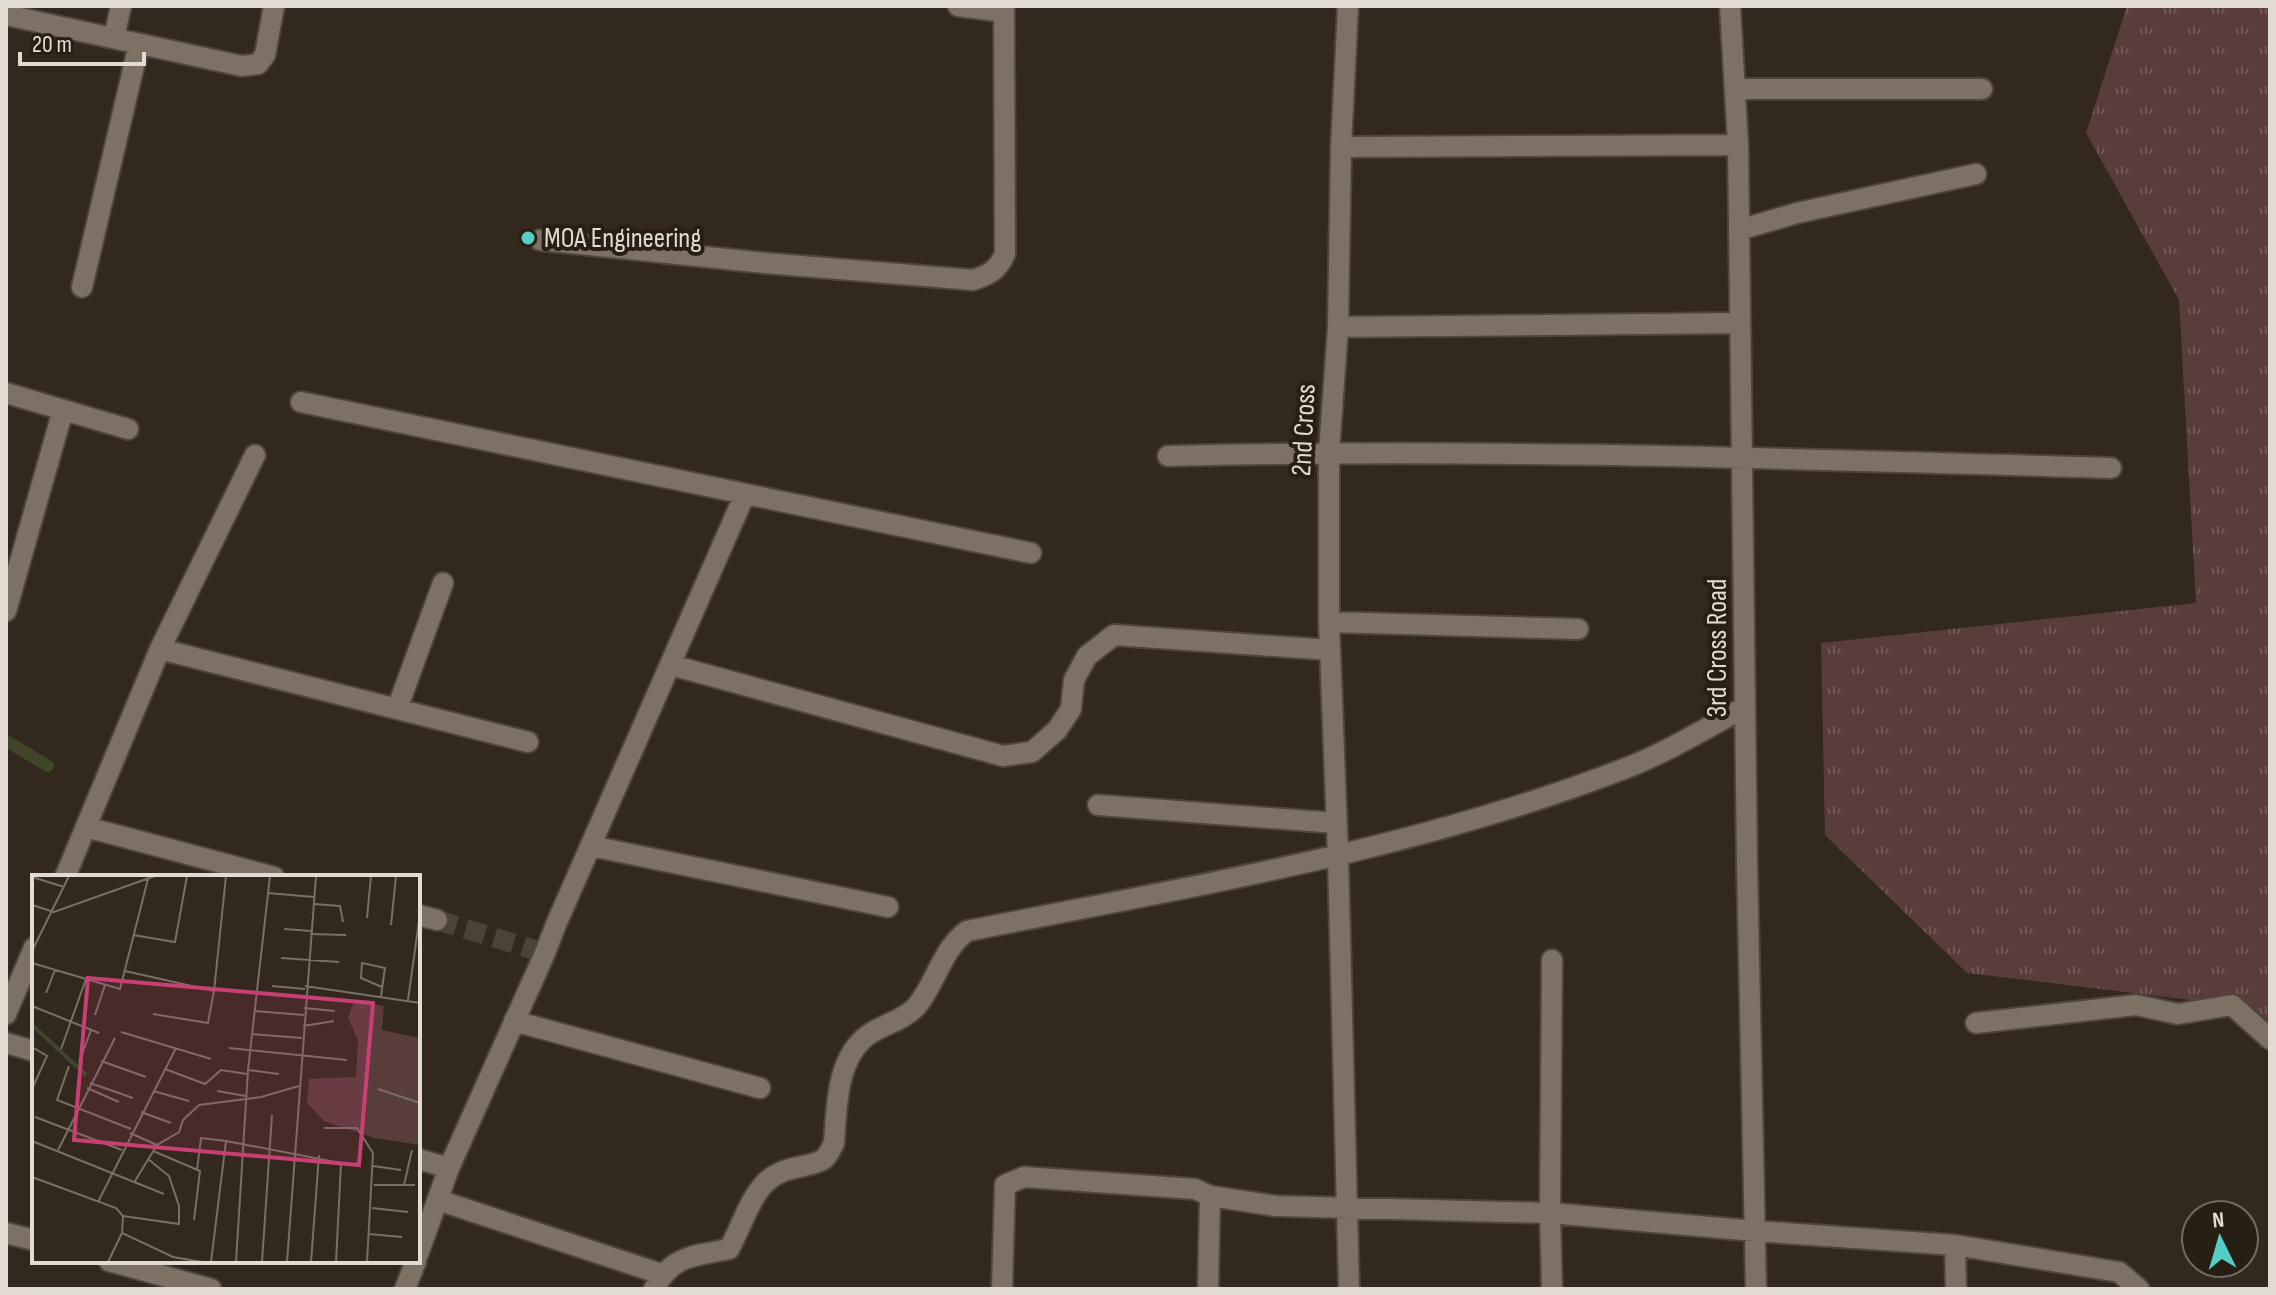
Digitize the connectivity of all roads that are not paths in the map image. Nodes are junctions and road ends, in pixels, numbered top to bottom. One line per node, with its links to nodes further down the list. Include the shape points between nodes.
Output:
1 (121, 6): 8 (street)
2 (274, 6): 9 (street, via 265,55 258,64 242,66)
3 (958, 6): 6 (street)
4 (1348, 6): 13 (street, 2nd Cross)
5 (1730, 6): 10 (street, 3rd Cross Road)
6 (1004, 9): 16 (street, via 1005,254 1000,267 986,276 957,279)
7 (6, 15): 8 (street)
8 (114, 38): 9 (street)
9 (139, 44): 17 (street)
10 (1736, 89): 11 (street); 12 (street, 3rd Cross Road)
11 (1982, 89)
12 (1738, 145): 13 (street); 15 (street, 3rd Cross Road)
13 (1341, 147): 19 (street, 2nd Cross)
14 (1976, 174): 15 (street)
15 (1739, 230): 18 (street, 3rd Cross Road)
16 (540, 240)
17 (82, 287)
18 (1740, 323): 19 (street); 27 (street, 3rd Cross Road)
19 (1338, 327): 24 (street, 2nd Cross)
20 (6, 393): 22 (street)
21 (301, 402): 29 (street)
22 (63, 410): 23 (street); 32 (street)
23 (128, 429)
24 (1329, 452): 26 (street); 27 (street); 33 (street, 2nd Cross)
25 (255, 455): 35 (street)
26 (1168, 456)
27 (1743, 458): 28 (street); 38 (street, 3rd Cross Road)
28 (2111, 468)
29 (745, 494): 30 (street); 37 (street)
30 (1031, 553)
31 (443, 583): 39 (street)
32 (6, 611)
33 (1329, 622): 34 (street); 36 (street, 2nd Cross)
34 (1578, 629)
35 (160, 649): 39 (street); 43 (street)
36 (1330, 650): 37 (street, via 1114,635 1087,656 1074,680 1071,709 1057,730 1032,752 1003,756); 42 (street, 2nd Cross)
37 (671, 665): 44 (street)
38 (1745, 707): 45 (street, via 1623,769 1520,805); 64 (street, 3rd Cross Road)
39 (397, 709): 40 (street)
40 (528, 742)
41 (1098, 805): 42 (street)
42 (1336, 823): 45 (street, 2nd Cross)
43 (86, 827): 46 (street); 47 (street)
44 (591, 846): 48 (street); 52 (street)
45 (1338, 856): 62 (street, 2nd Cross); 71 (street, via 967,931 956,939 917,1005 868,1035 849,1055 829,1153 767,1181 729,1249 683,1258)
46 (71, 875)
47 (266, 875)
48 (888, 907)
49 (32, 953): 51 (street)
50 (1552, 960): 63 (street)
51 (6, 1014)
52 (514, 1021): 57 (street); 59 (street)
53 (1976, 1023): 54 (street, via 2136,1005 2178,1014 2232,1005)
54 (2270, 1039)
55 (6, 1043): 56 (street)
56 (32, 1050)
57 (760, 1088)
58 (420, 1160): 59 (street)
59 (449, 1168): 61 (street)
60 (1210, 1196): 62 (street, via 1276,1206); 74 (street, via 1195,1189 1024,1177 1005,1185); 75 (street)
61 (438, 1200): 68 (street); 71 (street)
62 (1346, 1208): 63 (street); 76 (street, 2nd Cross)
63 (1550, 1213): 64 (street); 77 (street)
64 (1755, 1231): 67 (street); 78 (street, 3rd Cross Road)
65 (6, 1233): 66 (street)
66 (32, 1240)
67 (1955, 1245): 79 (street); 80 (street, via 2119,1272)
68 (420, 1249)
69 (116, 1263): 72 (street)
70 (415, 1263): 73 (street)
71 (658, 1282)
72 (211, 1289)
73 (405, 1289)
74 (1002, 1289)
75 (1208, 1289)
76 (1349, 1289)
77 (1552, 1289)
78 (1756, 1289)
79 (1956, 1289)
80 (2139, 1289)

